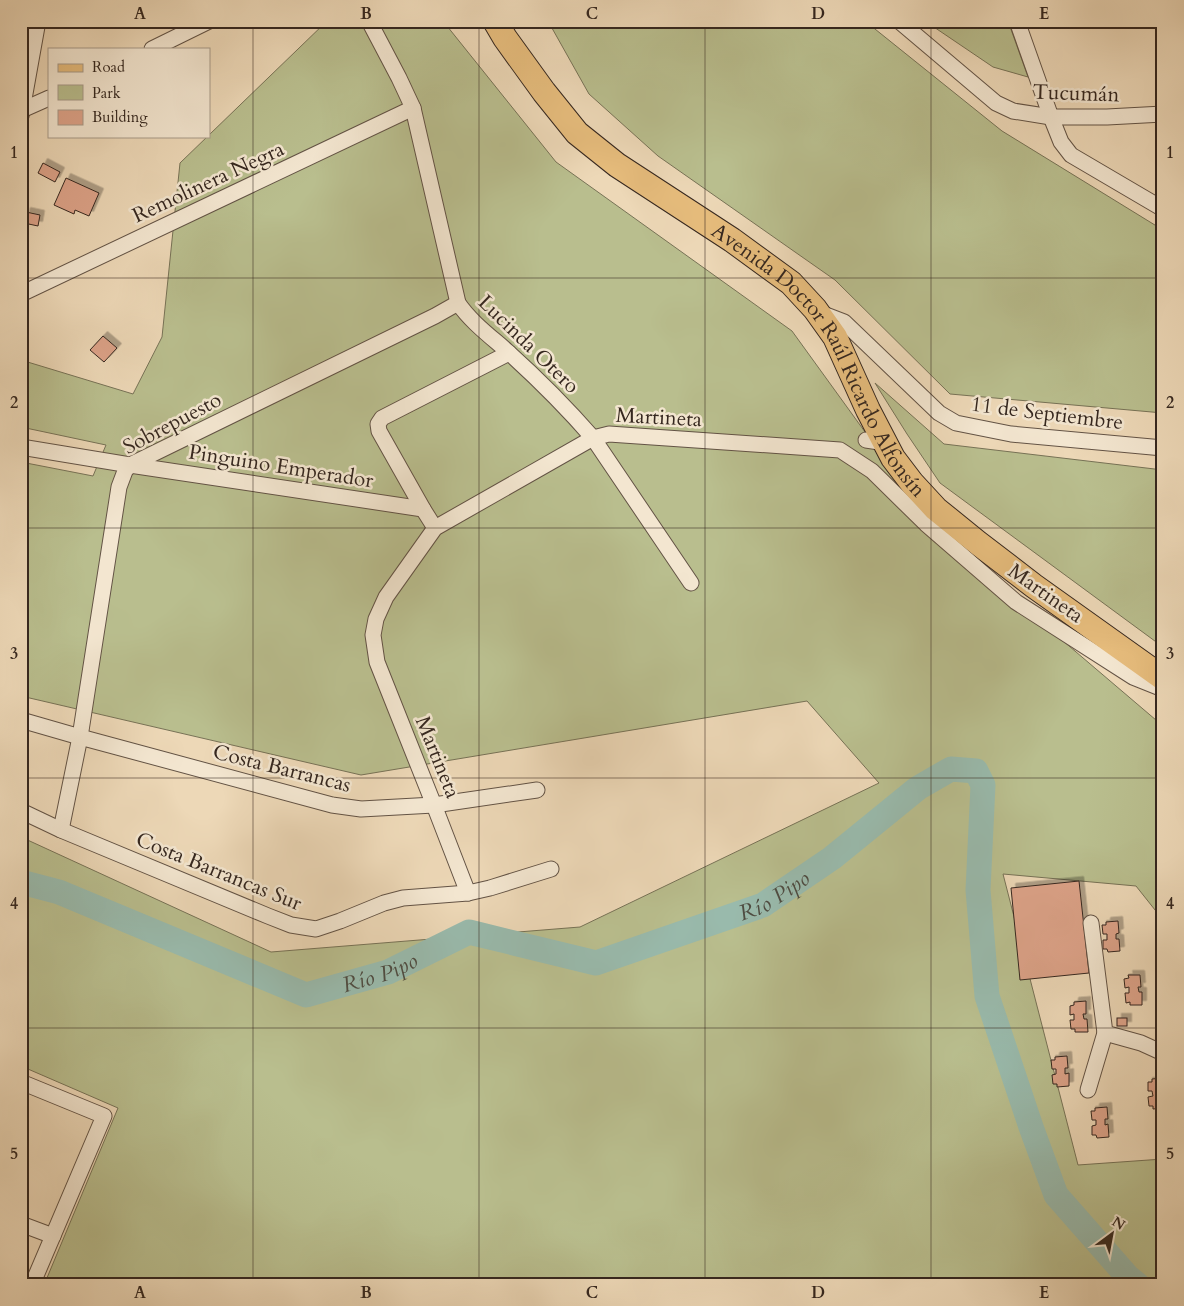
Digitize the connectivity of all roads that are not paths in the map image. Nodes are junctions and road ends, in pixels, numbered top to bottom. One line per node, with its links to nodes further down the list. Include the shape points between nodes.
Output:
1 (38, 21): 11 (street)
2 (210, 21): 8 (street)
3 (369, 21): 10 (street, Lucinda Otero)
4 (495, 21): 17 (main road, Avenida Doctor Raúl Ricardo Alfonsín, via 577,132 617,165 791,283)
5 (899, 21): 7 (street, Tucumán)
6 (1017, 21): 13 (street)
7 (913, 28): 13 (street, Tucumán, via 996,103 1014,111)
8 (154, 48)
9 (48, 99): 11 (street)
10 (414, 108): 15 (street, Remolinera Negra); 16 (street, Lucinda Otero)
11 (22, 113)
12 (1163, 114): 13 (street, Tucumán)
13 (1051, 117): 14 (street, via 1061,142 1071,155)
14 (1163, 209)
15 (21, 294)
16 (458, 303): 18 (street, Lucinda Otero, via 466,315); 22 (street, Sobrepuesto)
17 (818, 312): 21 (street, 11 de Septiembre, via 844,322 939,413 956,423 1010,434); 26 (main road, Avenida Doctor Raúl Ricardo Alfonsín, via 835,337 868,410 876,442 894,458 936,509 1027,580)
18 (508, 352): 19 (street, Lucinda Otero); 23 (street, via 382,418 378,424 379,432)
19 (594, 438): 24 (street, Martineta); 25 (street, Lucinda Otero); 27 (street, Martineta, via 609,434 840,450 872,471 926,524 1016,602 1134,677)
20 (21, 447): 22 (street, Pinguino Emperador)
21 (1163, 448)
22 (130, 465): 23 (street, Pinguino Emperador); 29 (street, Sobrepuesto, via 119,487)
23 (423, 509): 24 (street)
24 (435, 528): 31 (street, Martineta, via 386,597 373,635 377,662)
25 (691, 584)
26 (1163, 678)
27 (1163, 689)
28 (21, 720): 29 (street, Costa Barrancas)
29 (80, 737): 31 (street, Costa Barrancas, via 332,805 361,809); 33 (street, Sobrepuesto)
30 (537, 790): 31 (street, Costa Barrancas)
31 (434, 805): 35 (street, Martineta)
32 (21, 811): 33 (street, Costa Barrancas Sur)
33 (61, 830): 35 (street, Costa Barrancas Sur, via 291,925 316,929 403,898)
34 (551, 869): 35 (street, Costa Barrancas Sur)
35 (468, 893)
36 (1091, 923): 37 (street)
37 (1105, 1034): 38 (street, via 1141,1043); 40 (street)
38 (1163, 1053)
39 (21, 1082): 42 (street, via 104,1116)
40 (1088, 1090)
41 (21, 1224): 42 (street)
42 (53, 1236): 43 (street)
43 (32, 1285)

